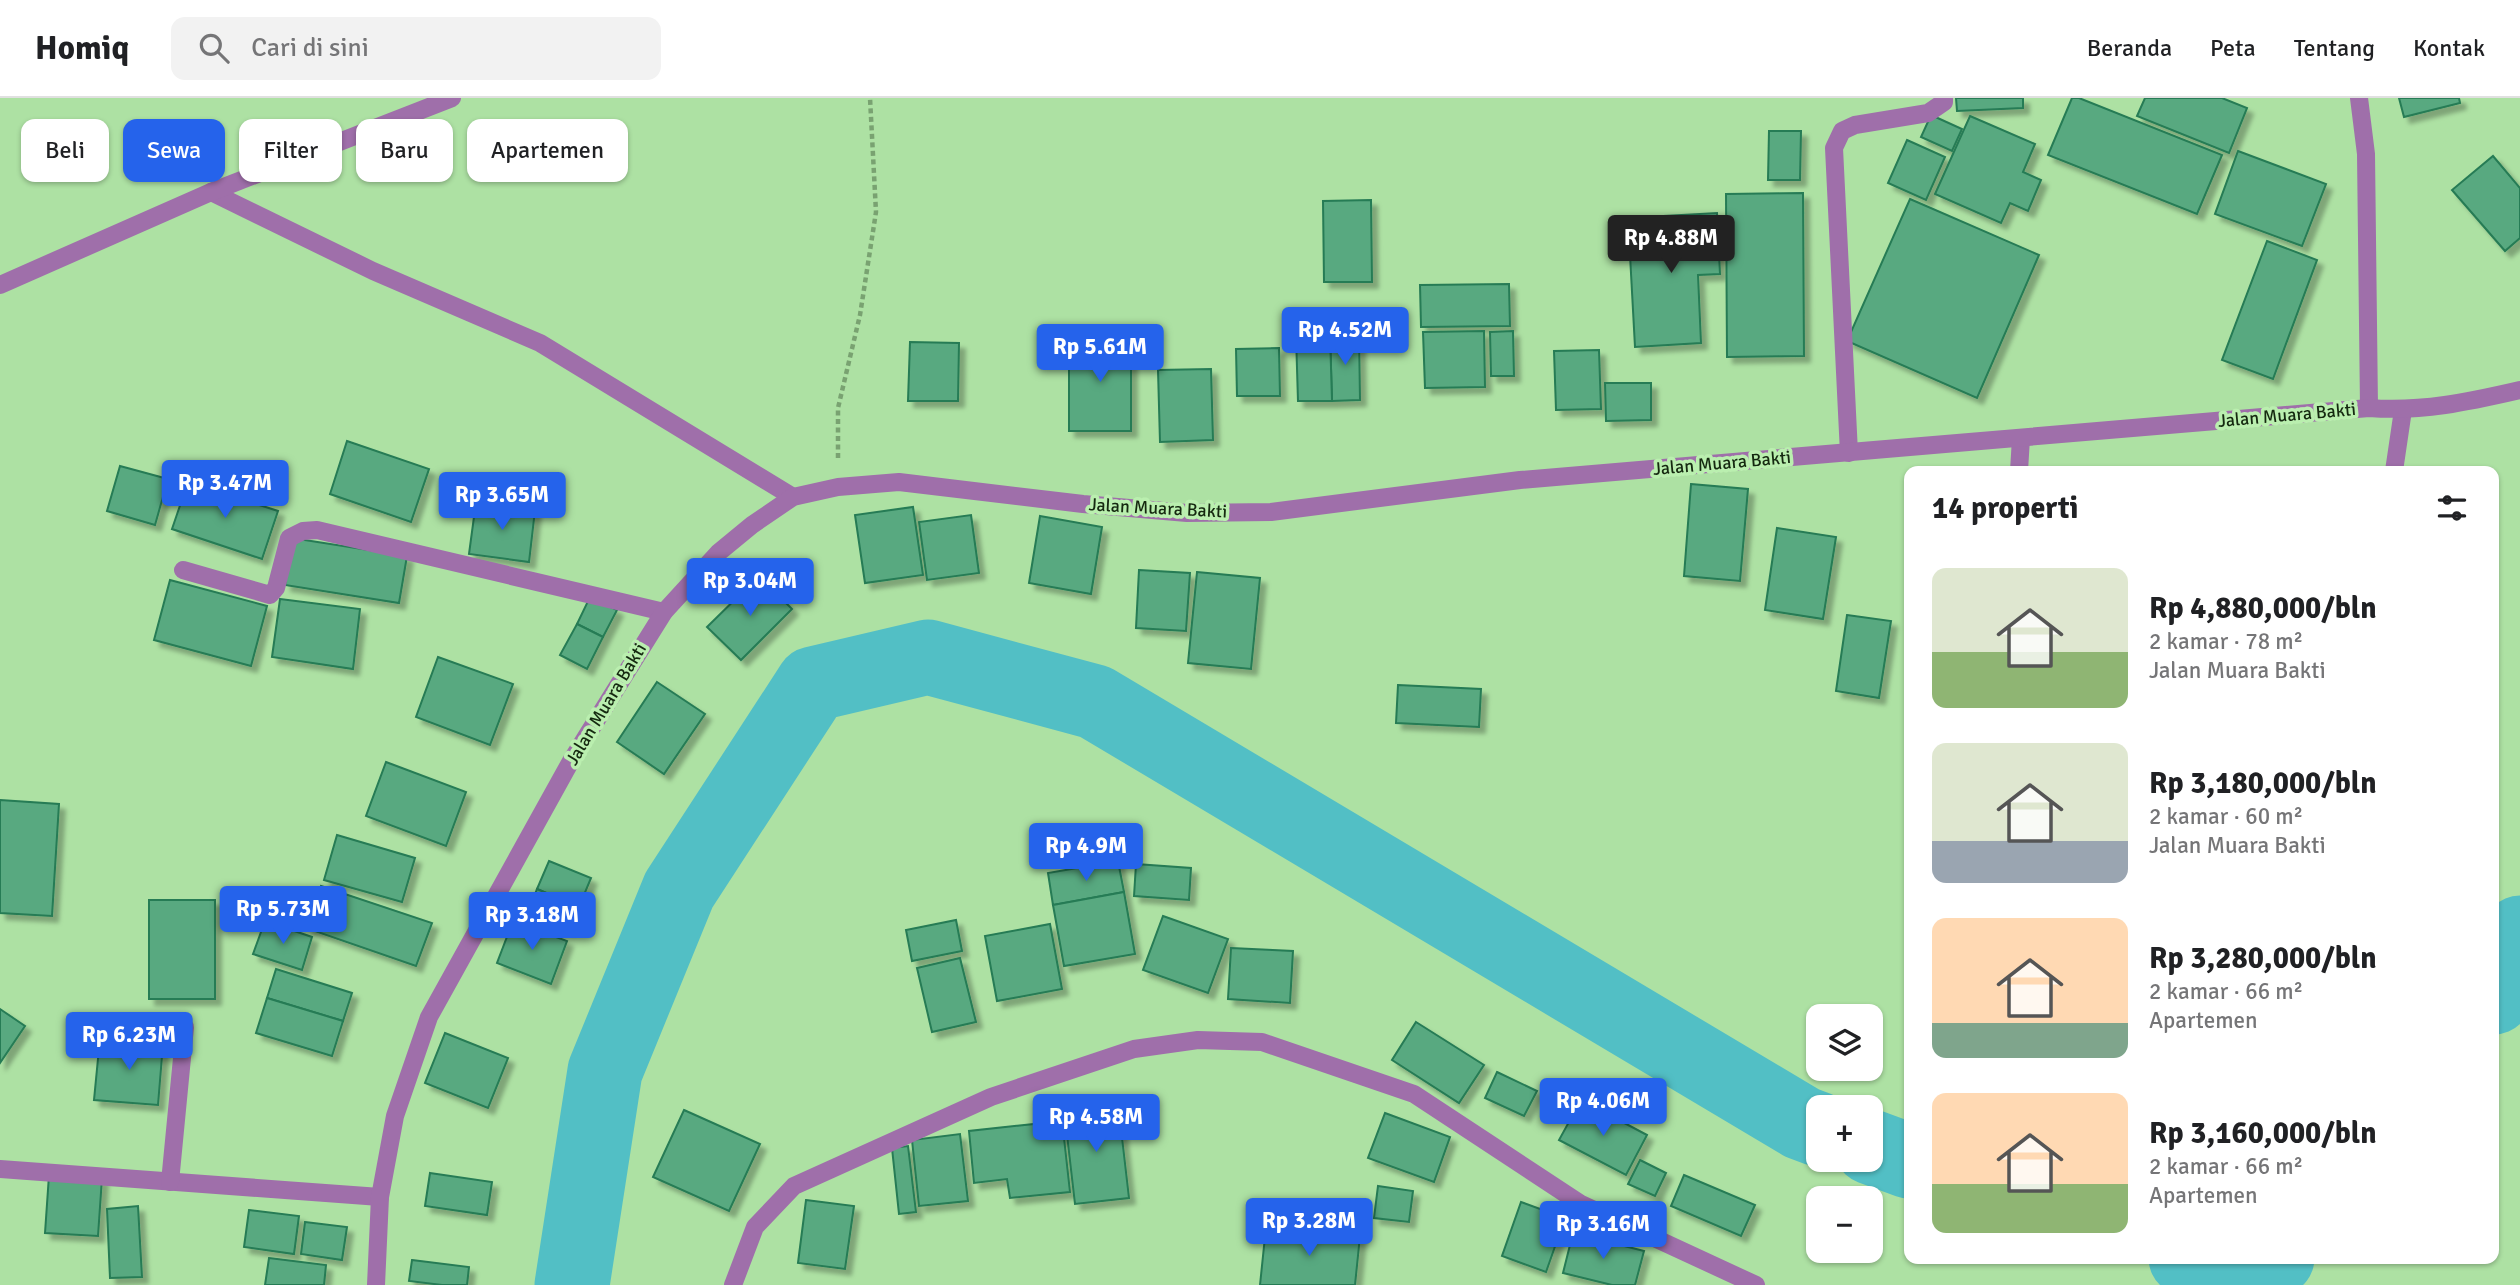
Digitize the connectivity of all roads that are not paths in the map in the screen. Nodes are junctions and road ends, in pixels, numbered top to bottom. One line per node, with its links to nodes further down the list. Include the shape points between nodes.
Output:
1 (453, 98): 4 (street)
2 (1944, 98): 10 (street, via 1928,113 1848,128 1834,148)
3 (2359, 98): 7 (street, via 2366,154)
4 (211, 191): 5 (street); 13 (street, via 373,271 540,343)
5 (0, 285)
6 (2520, 390): 8 (street, Jalan Muara Bakti, via 2456,405)
7 (2369, 408): 8 (street, Jalan Muara Bakti); 9 (street, Jalan Muara Bakti)
8 (2403, 410): 12 (street)
9 (2021, 438): 10 (street, Jalan Muara Bakti); 11 (street)
10 (1849, 453): 13 (street, Jalan Muara Bakti, via 1520,480 1272,512 1187,513 899,482 838,487)
11 (2019, 466)
12 (2395, 466)
13 (793, 497): 15 (street, Jalan Muara Bakti, via 718,553)
14 (183, 569): 15 (street, via 270,595 289,538 317,530)
15 (664, 612): 19 (street, Jalan Muara Bakti, via 571,761 429,1017 395,1116)
16 (185, 1027): 18 (street)
17 (0, 1169): 18 (street)
18 (170, 1182): 19 (street)
19 (380, 1197): 20 (street, Jalan Muara Bakti)
20 (376, 1285)
21 (733, 1285): 22 (street, via 755,1227 794,1186 991,1097 1134,1049 1198,1040 1262,1042 1414,1094 1581,1204)
22 (1756, 1285)

